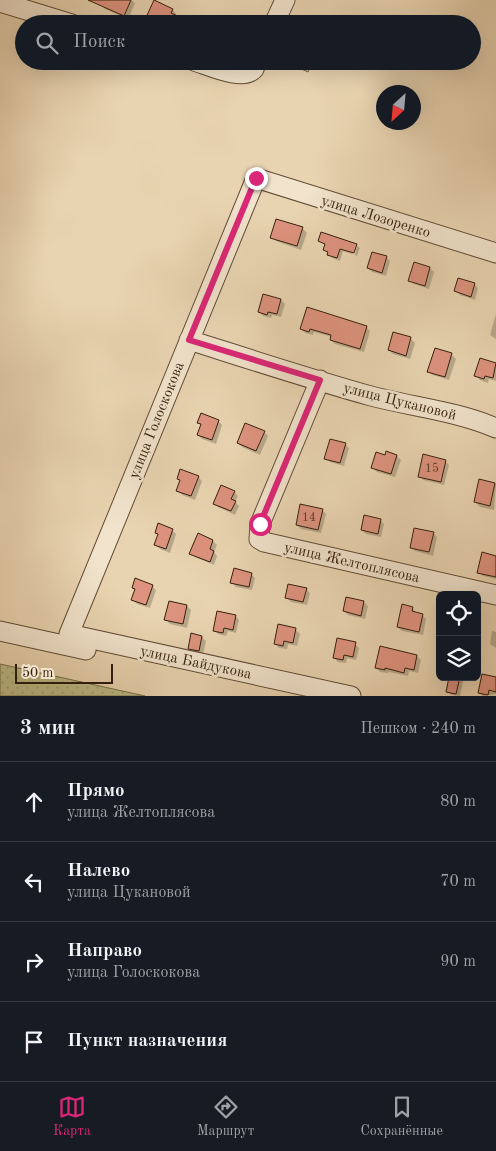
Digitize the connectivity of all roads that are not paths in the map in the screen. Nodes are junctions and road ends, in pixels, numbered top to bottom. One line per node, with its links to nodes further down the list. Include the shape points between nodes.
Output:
1 (285, 0): 4 (street)
2 (0, 2): 3 (street)
3 (43, 15)
4 (278, 15)
5 (223, 70): 6 (street, via 236,74)
6 (249, 70)
7 (256, 178): 8 (street, улица Лозоренко); 9 (street, улица Голоскокова)
8 (496, 253)
9 (189, 340): 10 (street, улица Цукановой); 14 (street, улица Голоскокова)
10 (320, 380): 11 (street, улица Цукановой); 12 (street, улица Желтоплясова, via 260,524 258,539)
11 (496, 428)
12 (496, 595)
13 (0, 631): 15 (street, улица Байдукова)
14 (70, 634): 16 (street, улица Байдукова)
15 (292, 696)
16 (351, 696)

